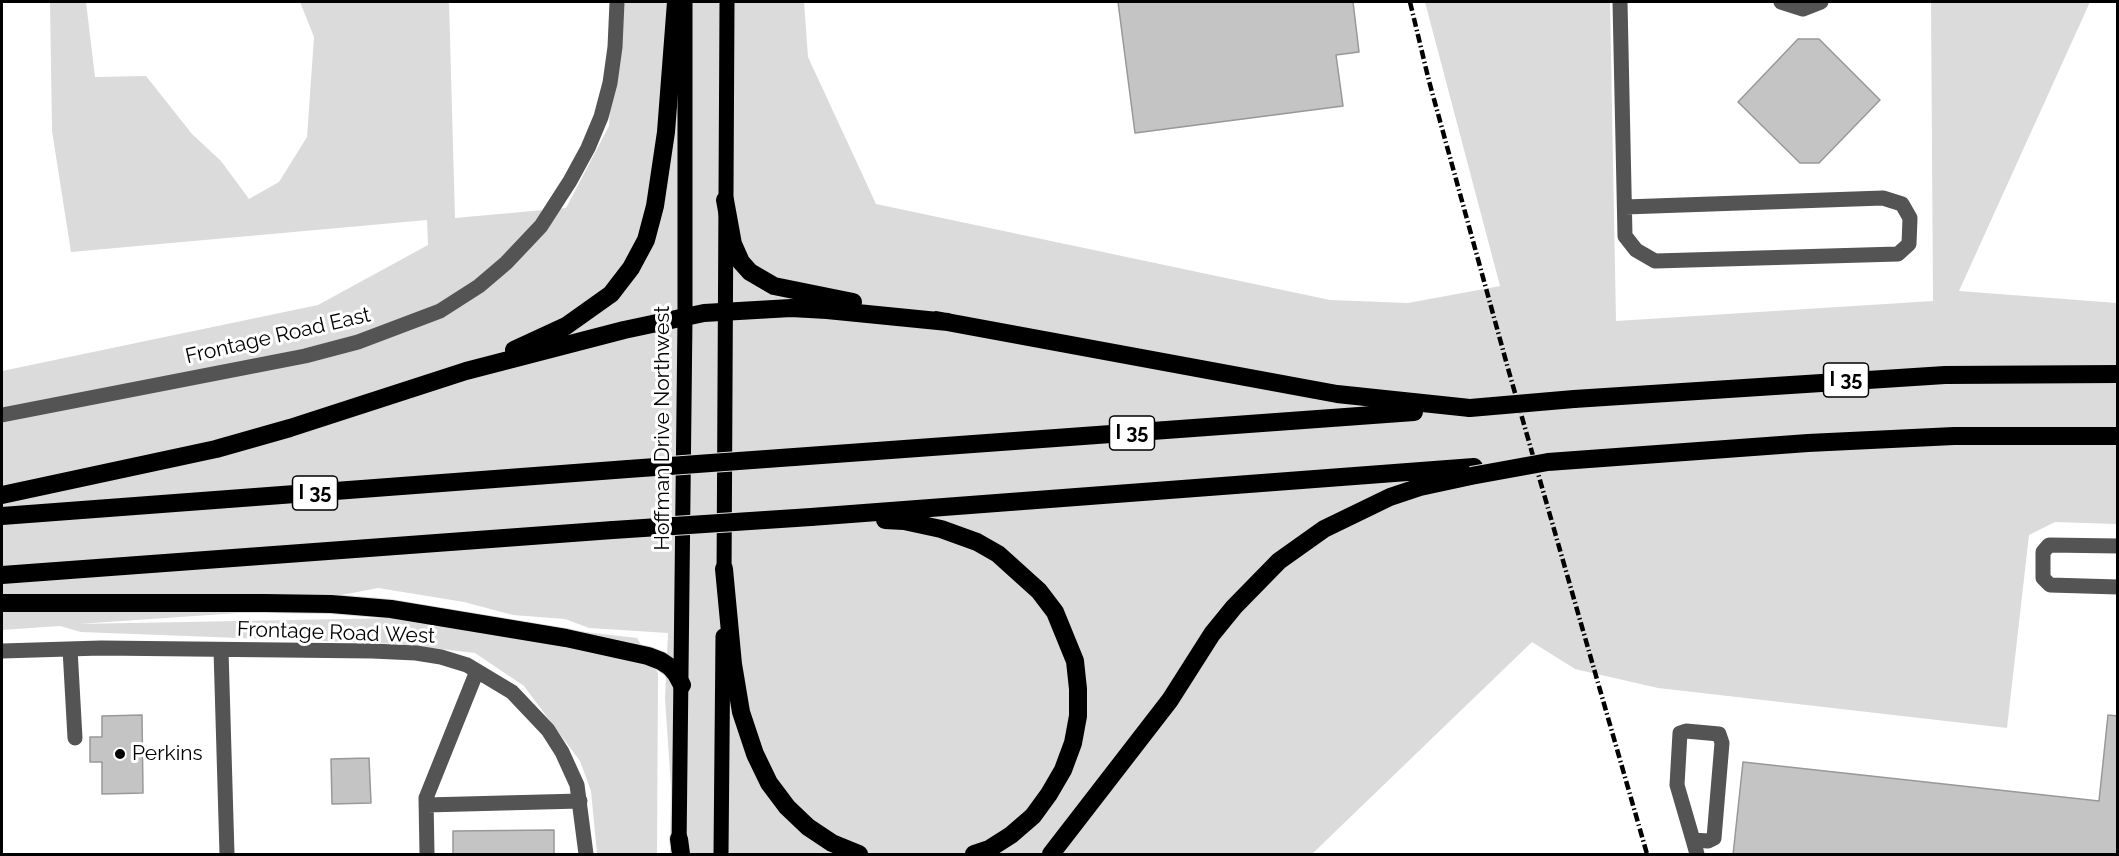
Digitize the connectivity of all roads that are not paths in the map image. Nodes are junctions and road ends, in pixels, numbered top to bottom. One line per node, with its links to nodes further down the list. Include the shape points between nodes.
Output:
1 (617, 2): 16 (street, Frontage Road East, via 610,83 588,148 541,226 478,286 440,311 358,342 305,356)
2 (676, 2): 13 (highway, via 661,173 646,240 631,268 611,294 573,321)
3 (685, 2): 11 (main road, Hoffman Drive Northwest)
4 (727, 2): 8 (main road)
5 (1620, 2): 9 (street)
6 (1781, 2): 7 (street, via 1803,9)
7 (1821, 2)
8 (725, 200): 10 (main road); 12 (highway, via 733,244 741,262 761,279 774,286)
9 (1624, 207): 9 (street, via 1625,236 1636,250 1655,261 1898,254 1909,244 1910,218 1902,204 1883,198)
10 (726, 311): 11 (highway); 12 (highway, via 827,309); 23 (main road)
11 (685, 318): 13 (highway); 31 (main road, Hoffman Drive Northwest)
12 (948, 322): 15 (highway, via 1336,394)
13 (466, 371): 19 (highway, via 216,449)
14 (2118, 374): 15 (highway, I 35, bridge, via 1945,375)
15 (1470, 408): 20 (highway, I 35, bridge)
16 (2, 415)
17 (2118, 436): 18 (highway, bridge, via 1954,436 1640,454)
18 (1472, 471): 21 (highway); 35 (highway, via 1390,497 1324,530 1279,561 1212,634 1170,700)
19 (2, 495)
20 (2, 516)
21 (811, 517): 24 (highway, bridge); 43 (highway, via 904,520 977,542 1021,572 1055,612 1075,661 1078,716 1074,743 1059,778 1033,816 1011,835)
22 (2118, 546): 25 (street, via 2049,545 2043,552 2043,578 2050,585)
23 (724, 569): 41 (main road); 42 (highway, via 741,712 755,754 786,807 832,843)
24 (2, 575)
25 (2118, 587)
26 (2, 603): 31 (highway, via 332,604 391,609 623,650 661,661)
27 (70, 649): 28 (street, Frontage Road West); 29 (street, Frontage Road West); 32 (street)
28 (221, 650): 30 (street, Frontage Road West, via 416,653 441,657); 38 (street)
29 (2, 651)
30 (477, 671): 33 (street, Frontage Road West, via 512,692 548,730 572,771); 34 (street)
31 (682, 685): 37 (main road, Hoffman Drive Northwest)
32 (75, 738)
33 (580, 801): 34 (street); 40 (street, Frontage Road West)
34 (426, 805): 39 (street)
35 (1075, 824): 44 (highway); 45 (highway)
36 (1695, 847): 36 (street, via 1677,785 1680,733 1686,731 1719,735 1722,743 1714,838)
37 (680, 849)
38 (227, 855)
39 (427, 855)
40 (586, 855)
41 (721, 855)
42 (859, 855)
43 (974, 855)
44 (1043, 855)
45 (1051, 855)

